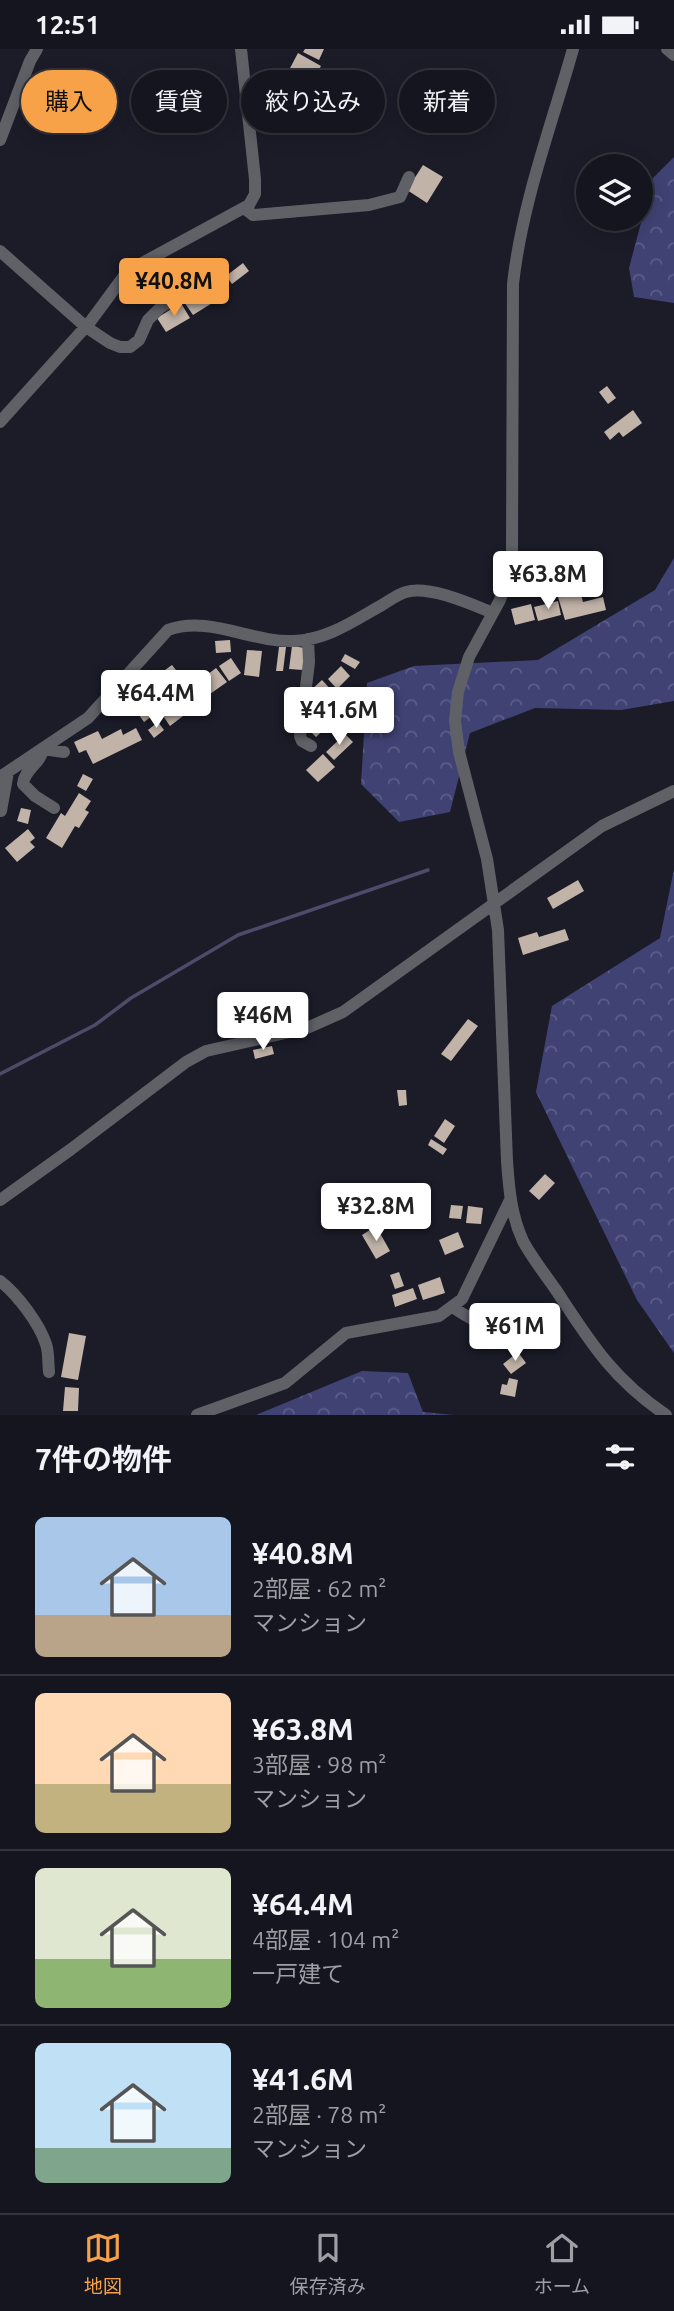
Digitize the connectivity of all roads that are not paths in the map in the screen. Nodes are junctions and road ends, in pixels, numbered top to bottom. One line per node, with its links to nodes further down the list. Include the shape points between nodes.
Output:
1 (37, 49): 6 (street)
2 (240, 49): 8 (street, via 255,179 254,194)
3 (573, 49): 13 (street, via 517,248 512,553)
4 (667, 49): 5 (street)
5 (674, 55)
6 (0, 140)
7 (408, 177): 8 (street, via 400,197 369,205 253,215)
8 (244, 208): 11 (street, via 133,268)
9 (0, 251): 11 (street)
10 (208, 280): 11 (street, via 161,307 130,347 110,344)
11 (86, 327): 12 (street)
12 (0, 422)
13 (493, 613): 14 (street, via 440,593 407,591 343,628); 22 (street, via 469,657 455,721)
14 (308, 639): 15 (street, via 300,736); 16 (street, via 267,639 180,625 168,630 88,718)
15 (311, 746)
16 (43, 749): 17 (street); 18 (street); 20 (street, via 23,784)
17 (64, 752)
18 (4, 775): 21 (street)
19 (674, 791): 22 (street, via 602,826)
20 (54, 808)
21 (1, 811)
22 (495, 904): 23 (street, via 343,1012 307,1028 206,1051 186,1062); 24 (street)
23 (0, 1200)
24 (510, 1200): 26 (street, via 462,1299); 30 (street, via 524,1241 594,1348 627,1386)
25 (0, 1281): 28 (street, via 11,1289 45,1341)
26 (453, 1307): 27 (street); 29 (street, via 439,1316 346,1333 285,1383)
27 (497, 1337)
28 (49, 1372)
29 (197, 1415)
30 (666, 1415)

